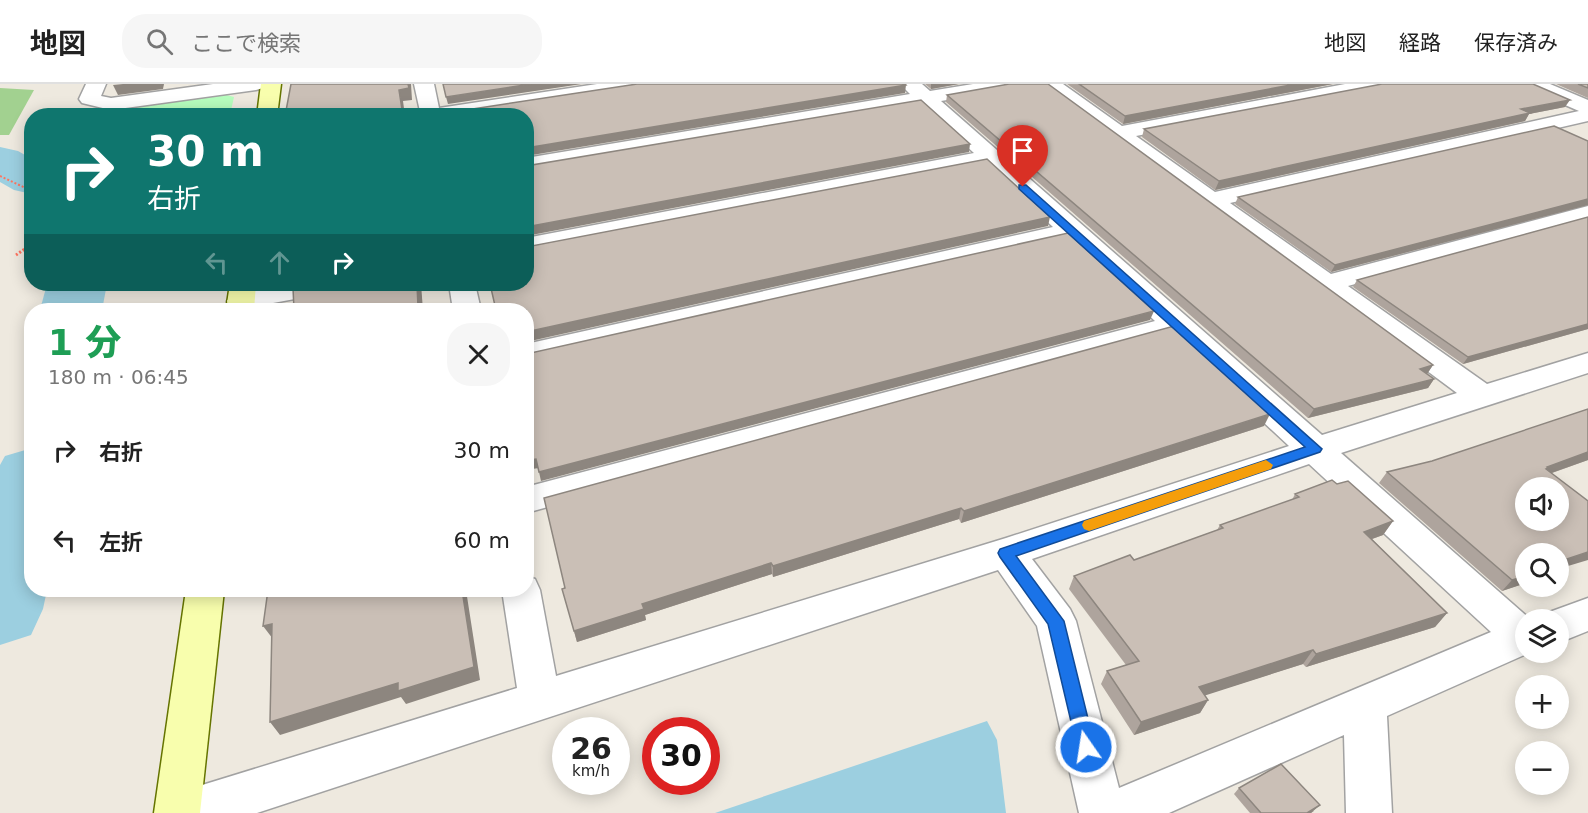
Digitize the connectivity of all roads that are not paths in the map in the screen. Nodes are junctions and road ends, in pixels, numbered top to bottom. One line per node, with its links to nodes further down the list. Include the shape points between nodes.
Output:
1 (96, 84): 2 (street, via 89,99 111,104)
2 (256, 84)
3 (271, 84): 12 (street)
4 (424, 84): 13 (street)
5 (636, 84): 14 (street)
6 (1008, 84): 10 (street)
7 (1050, 84): 17 (street)
8 (1376, 84): 17 (street)
9 (1533, 84): 11 (street)
10 (917, 91): 19 (street); 20 (street)
11 (1588, 107)
12 (268, 108)
13 (429, 108)
14 (477, 108)
15 (1588, 116): 16 (street)
16 (1562, 121): 18 (street); 21 (street)
17 (1117, 133): 21 (street)
18 (1588, 133)
19 (990, 157): 23 (street); 24 (street)
20 (534, 163)
21 (1210, 200): 25 (street)
22 (1588, 213): 25 (street)
23 (1071, 231): 28 (street); 29 (street)
24 (534, 244)
25 (1325, 284): 31 (street)
26 (287, 291): 27 (street)
27 (241, 298)
28 (1176, 324): 32 (street); 33 (street)
29 (534, 351)
30 (1588, 363): 31 (street)
31 (1483, 397): 32 (street)
32 (1316, 449): 34 (street); 37 (street)
33 (534, 498)
34 (1006, 553): 39 (street); 40 (street, via 1056,621 1101,809 1118,812)
35 (204, 597): 41 (street)
36 (522, 597): 39 (street)
37 (1533, 609)
38 (1515, 645): 40 (street)
39 (540, 702): 42 (street)
40 (1365, 705): 43 (street)
41 (177, 813)
42 (186, 813)
43 (1369, 813)

